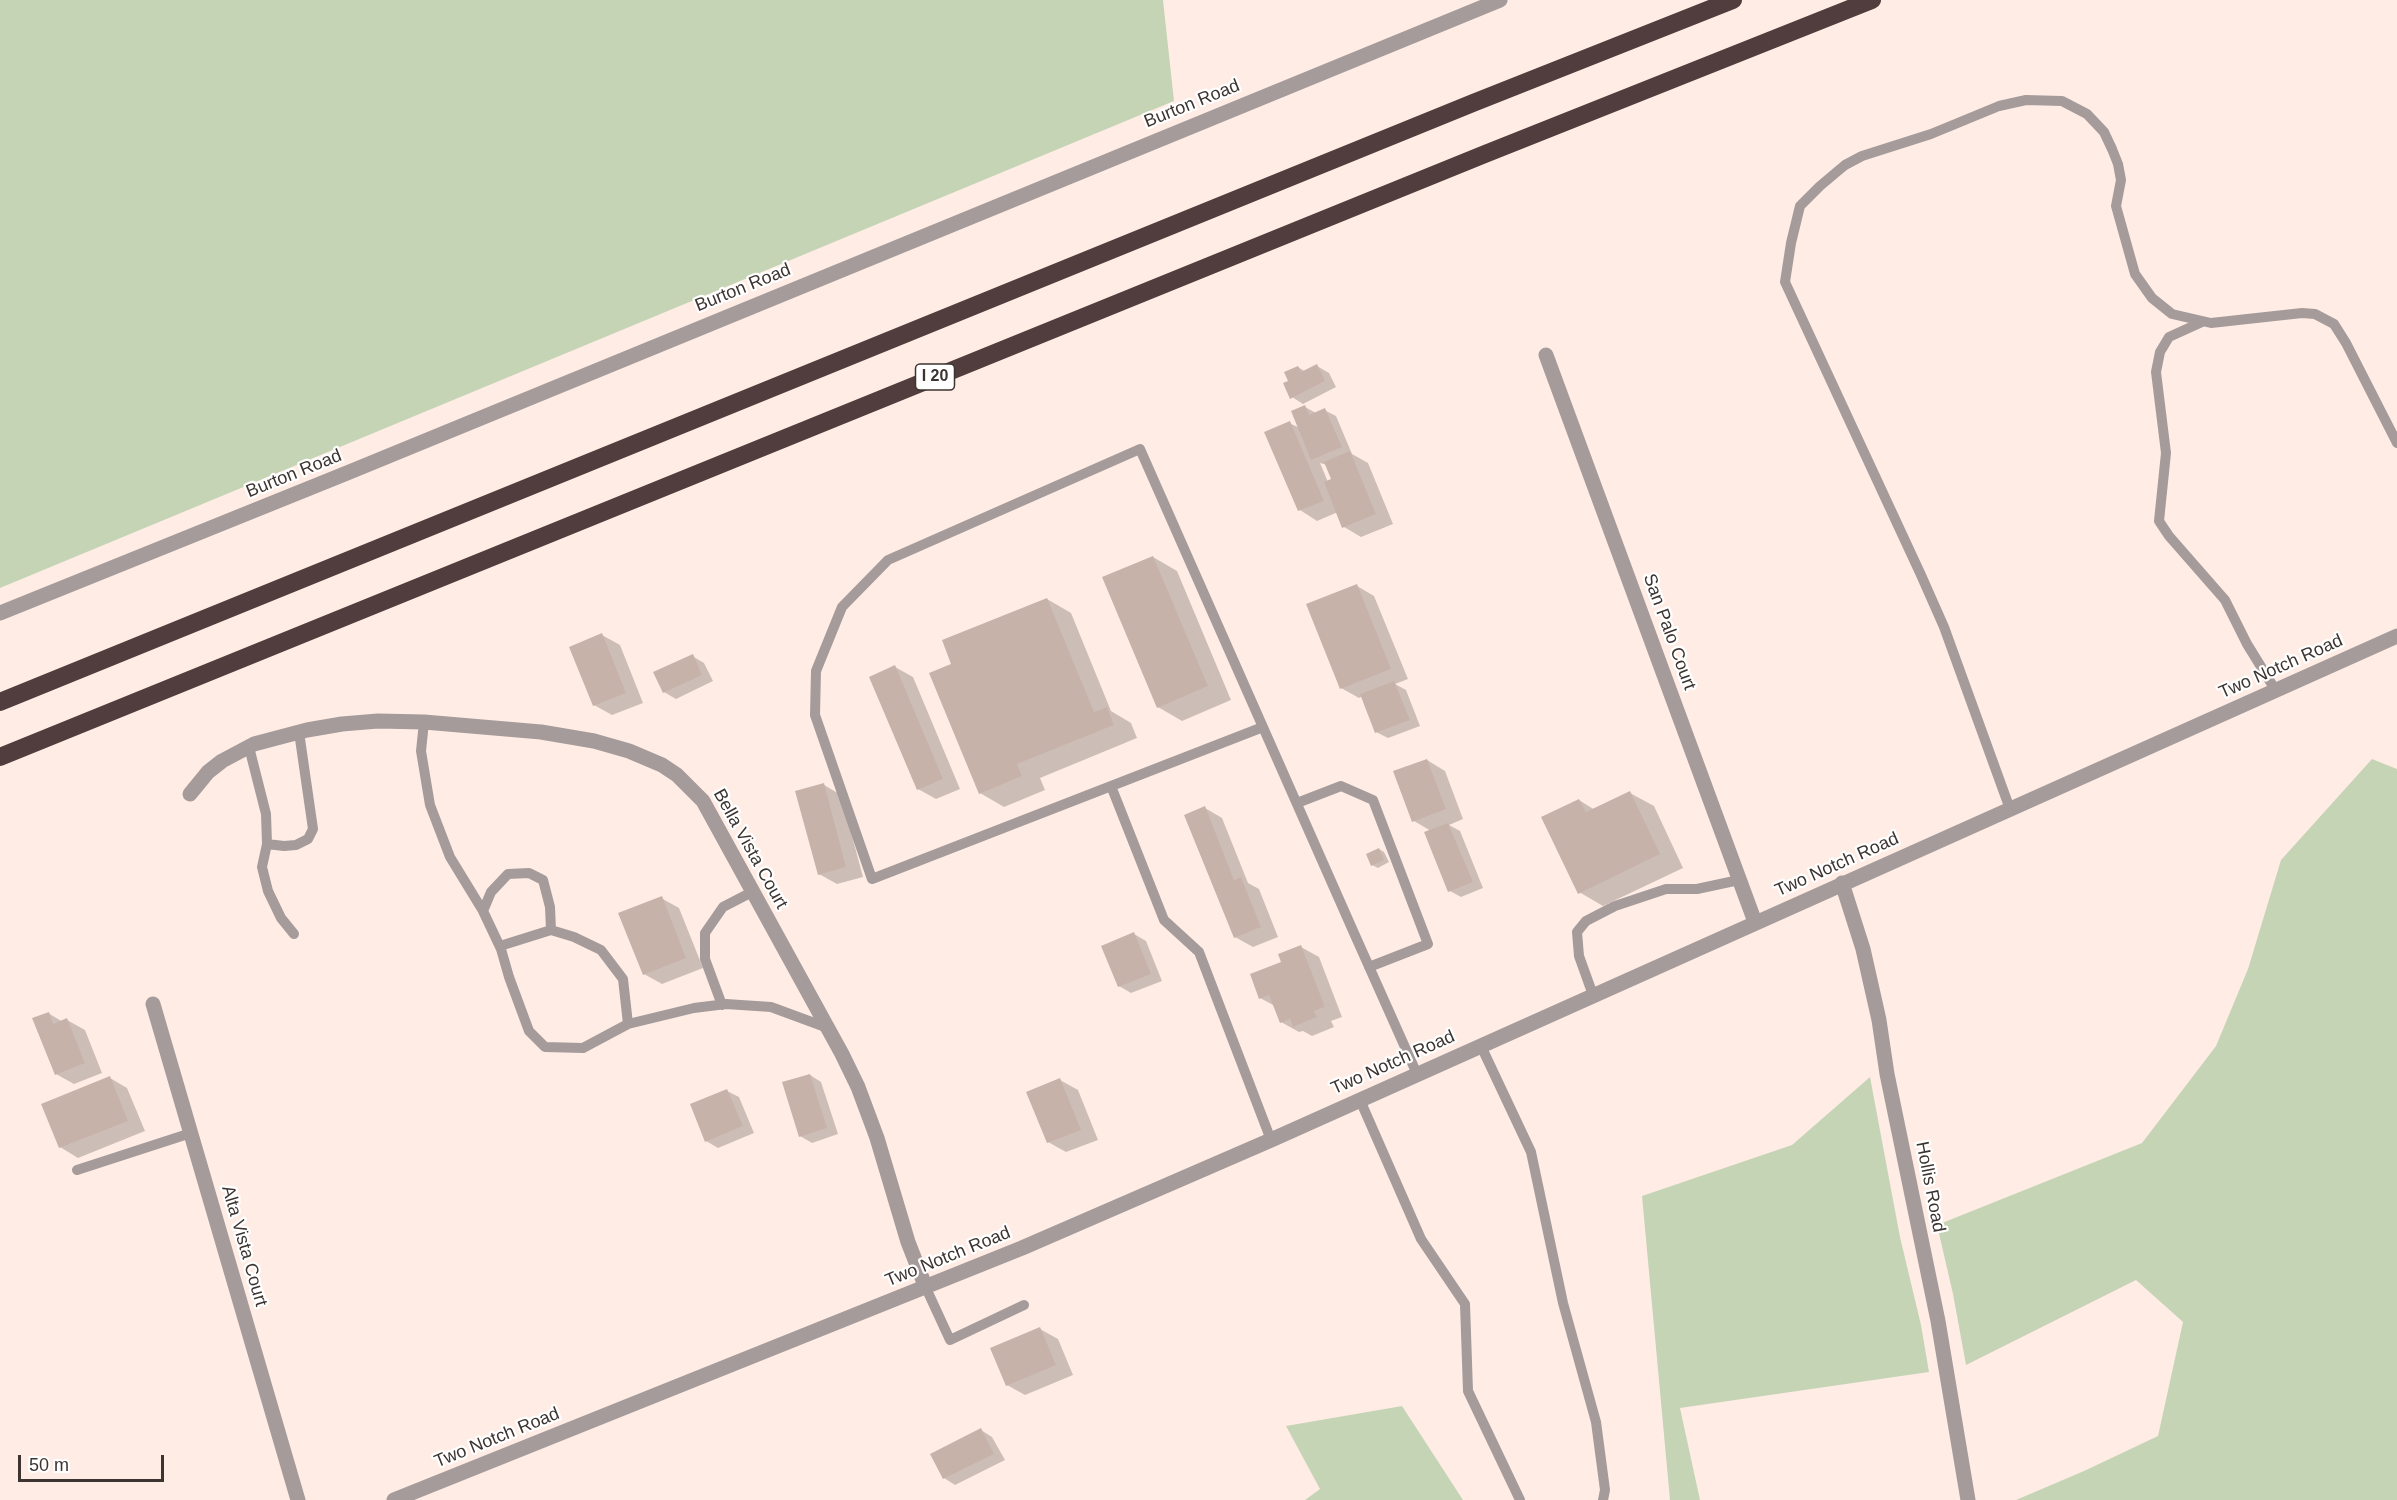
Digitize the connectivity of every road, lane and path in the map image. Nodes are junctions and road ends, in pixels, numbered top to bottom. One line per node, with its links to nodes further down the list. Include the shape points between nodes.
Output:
1 (1500, 0): 7 (street, Burton Road)
2 (1733, 0): 10 (highway)
3 (1872, 0): 15 (highway, I 20)
4 (2203, 322): 6 (lane, via 2315,314 2334,324); 9 (lane, via 2169,337 2160,352 2156,372 2166,453 2159,521 2225,600); 19 (lane, via 2172,314 2152,298 2135,274 2116,206 2121,180 2118,164 2104,132 2087,114 2062,101 2026,100 1999,106 1862,156 1845,165 1800,206 1785,282 1939,617)
5 (1546, 355): 21 (street, San Palo Court)
6 (2397, 443)
7 (0, 613)
8 (2397, 636): 9 (street, Two Notch Road)
9 (2276, 691): 19 (street, Two Notch Road)
10 (0, 702)
11 (424, 722): 13 (street, Bella Vista Court, via 378,721); 23 (street, Bella Vista Court, via 541,732 594,741 662,765 703,801); 24 (lane, via 421,752 430,805 450,857)
12 (1263, 727): 16 (lane); 16 (lane, via 1140,449 888,560 842,607 816,671 815,715 872,879); 18 (lane)
13 (300, 732): 14 (street, Bella Vista Court); 20 (lane, via 313,829 308,838 296,845)
14 (249, 747): 17 (street, Bella Vista Court, via 222,761); 20 (lane, via 266,814)
15 (0, 757)
16 (1111, 786): 39 (lane, via 1164,920 1199,952)
17 (189, 794)
18 (1297, 803): 29 (lane); 29 (lane, via 1341,786 1373,800 1428,944)
19 (2010, 809): 22 (street, Two Notch Road)
20 (267, 844): 27 (lane, via 262,867 268,891)
21 (1739, 880): 25 (street, San Palo Court); 30 (lane, via 1697,889 1666,889 1615,906 1586,921 1577,932 1579,956)
22 (1842, 884): 25 (street, Two Notch Road); 47 (street, Hollis Road, via 1863,949 1879,1020)
23 (752, 892): 32 (lane, via 723,907 705,933 705,960); 34 (street, Bella Vista Court)
24 (483, 911): 26 (lane, via 491,892 508,874 529,873 543,880); 28 (lane)
25 (1755, 922): 30 (street, Two Notch Road)
26 (551, 930): 28 (lane); 33 (lane, via 601,950 624,979)
27 (294, 934)
28 (500, 946): 33 (lane, via 529,1031 545,1047 583,1048)
29 (1369, 967): 36 (lane)
30 (1593, 995): 35 (street, Two Notch Road)
31 (153, 1004): 38 (street, Alta Vista Court)
32 (722, 1005): 33 (lane); 34 (lane, via 771,1007)
33 (628, 1024)
34 (828, 1028): 41 (street, Bella Vista Court, via 858,1087 908,1242)
35 (1481, 1046): 36 (street, Two Notch Road); 46 (lane, via 1531,1152 1563,1303 1596,1422)
36 (1417, 1074): 37 (street, Two Notch Road)
37 (1360, 1100): 39 (street, Two Notch Road); 45 (lane, via 1421,1239 1464,1304 1468,1391)
38 (191, 1132): 40 (lane); 43 (street, Alta Vista Court)
39 (1271, 1140): 41 (street, Two Notch Road)
40 (77, 1170)
41 (927, 1288): 42 (lane, via 950,1340); 44 (street, Two Notch Road)
42 (1023, 1305)
43 (298, 1500)
44 (394, 1500)
45 (1520, 1500)
46 (1603, 1500)
47 (1968, 1500)

